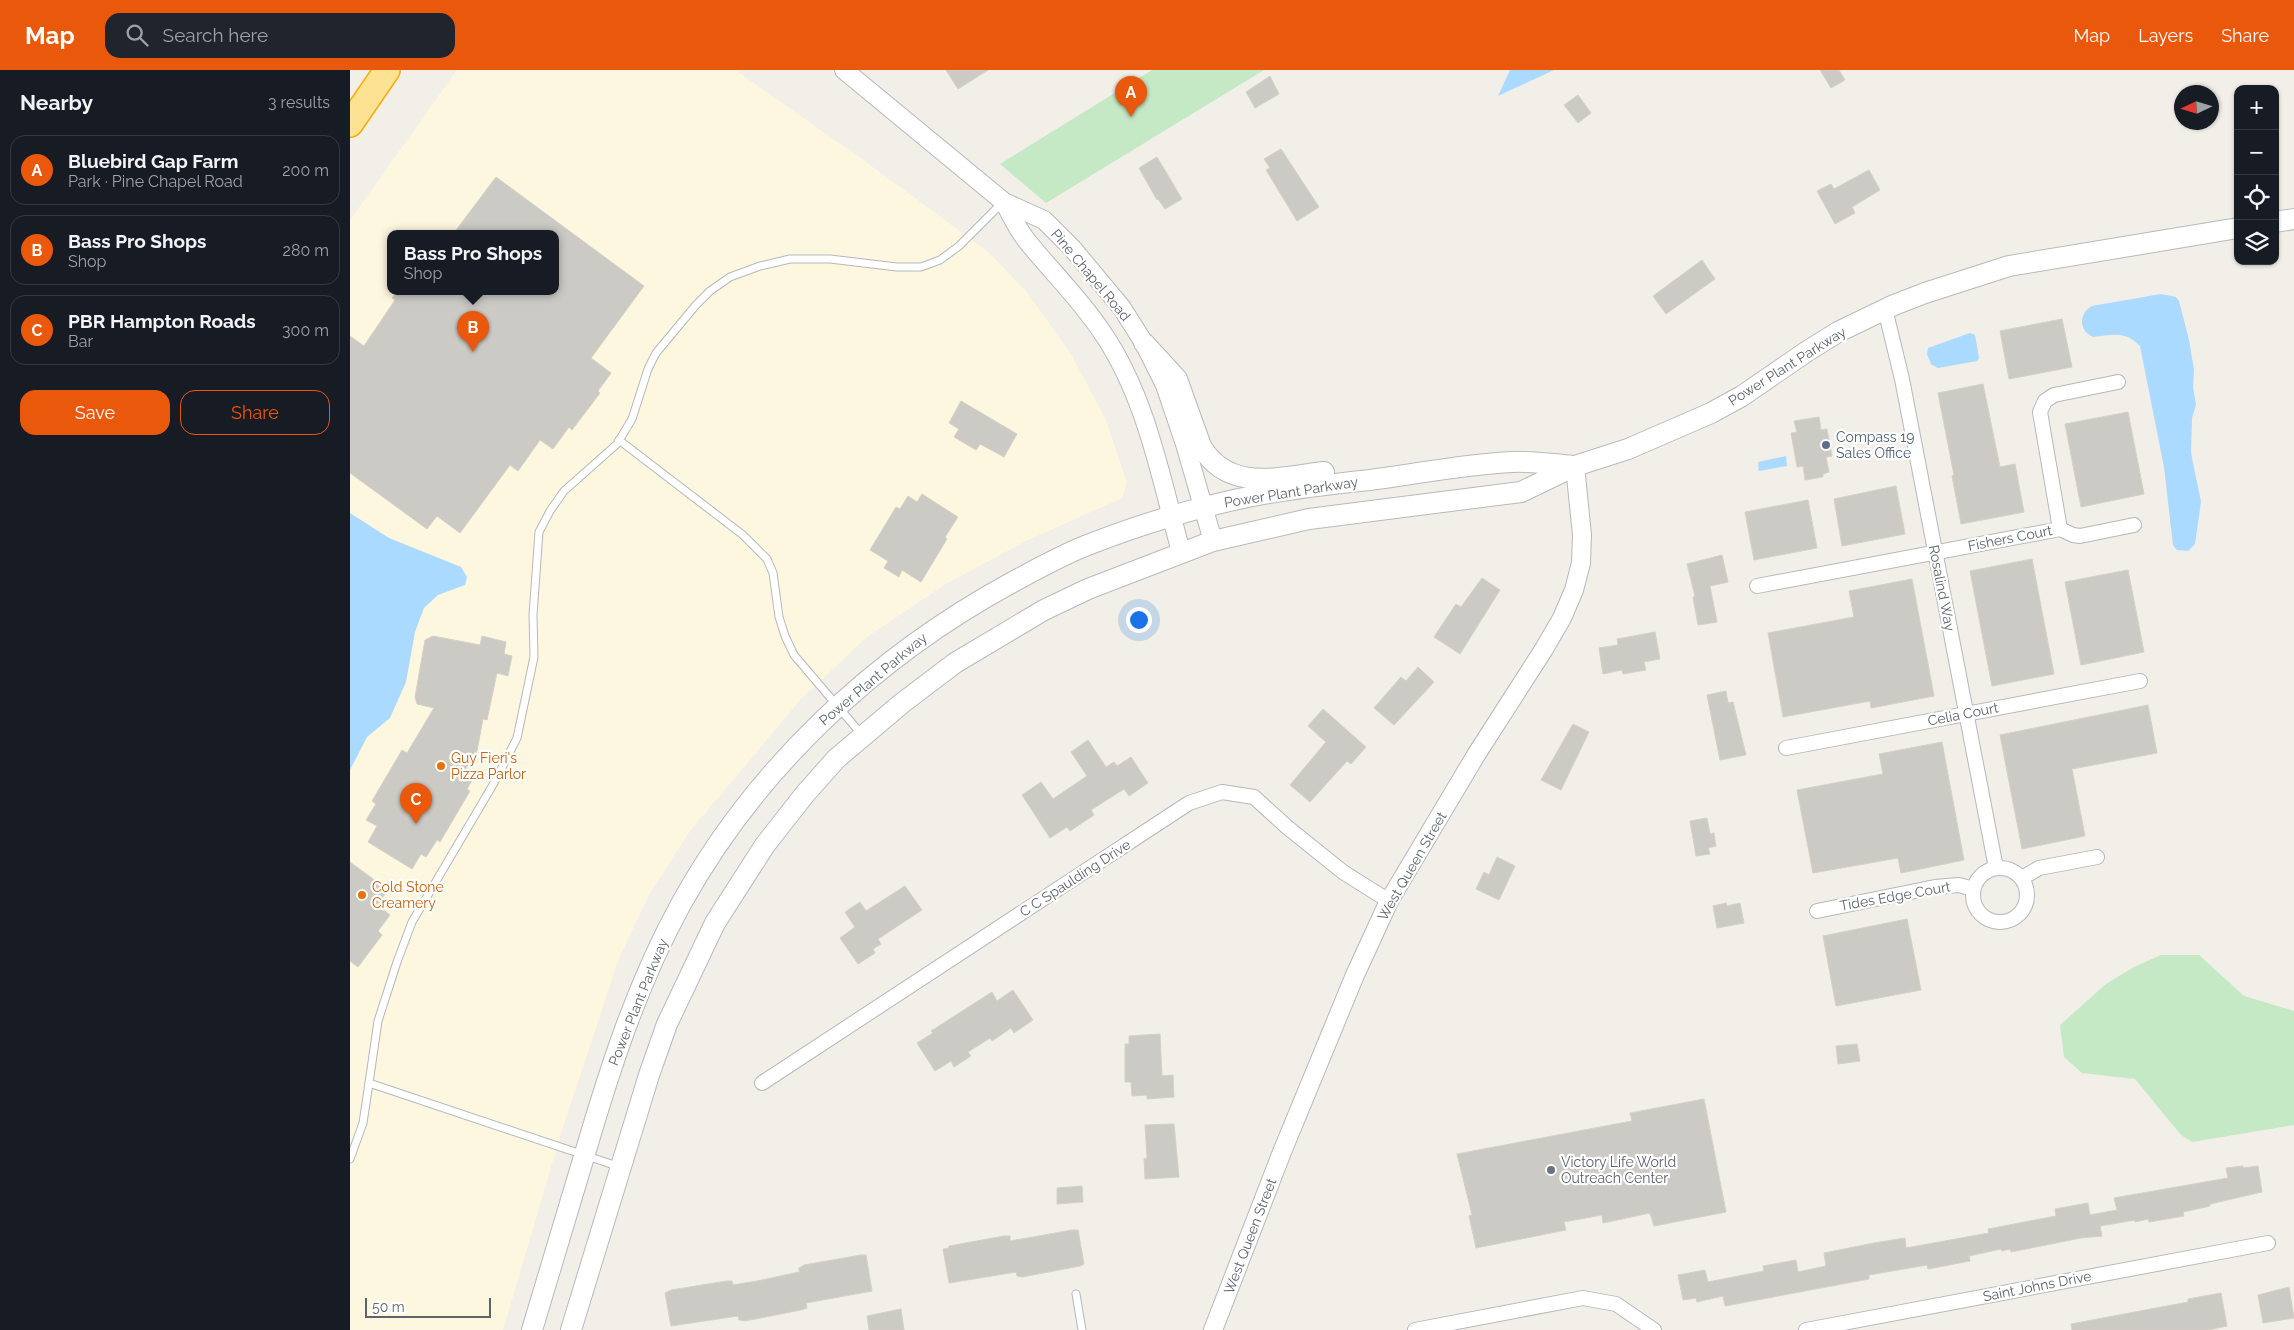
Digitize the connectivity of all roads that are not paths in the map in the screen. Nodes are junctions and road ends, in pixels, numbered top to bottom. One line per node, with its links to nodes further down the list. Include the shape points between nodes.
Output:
1 (387, 70): 3 (highway)
2 (844, 70): 4 (street, Pine Chapel Road)
3 (350, 124)
4 (1004, 202): 9 (street, Pine Chapel Road, via 1044,220 1072,248 1122,308); 11 (lane, via 959,246 940,260 920,266 790,259 730,277 694,307 656,353 632,419); 15 (street, Pine Chapel Road, via 1026,240 1103,333 1122,368 1149,435)
5 (2294, 219): 6 (main road)
6 (2279, 221)
7 (2234, 229): 8 (main road, Power Plant Parkway, via 2009,266)
8 (1885, 309): 12 (main road, Power Plant Parkway, via 1822,342 1711,414 1628,449); 20 (street, Rosalind Way)
9 (1144, 343): 13 (main road, via 1177,378 1206,455 1232,474 1247,479 1264,479 1363,468); 14 (street, Pine Chapel Road, via 1165,384)
10 (2118, 382): 17 (street, Fishers Court, via 2054,395 2045,401 2040,412)
11 (619, 440): 23 (lane, via 743,535 767,559 773,573 785,636 794,654); 33 (lane, via 564,491 540,532 533,615 534,657 516,738 494,783 412,922 378,1021)
12 (1574, 466): 13 (main road, Power Plant Parkway, via 1514,462); 18 (main road, Power Plant Parkway, via 1521,492 1309,519); 31 (street, West Queen Street, via 1582,535 1574,590 1544,649)
13 (1402, 476): 14 (main road, Power Plant Parkway, via 1259,495)
14 (1204, 508): 15 (main road, Power Plant Parkway); 18 (street, Pine Chapel Road)
15 (1172, 517): 19 (street, Pine Chapel Road); 23 (main road, Power Plant Parkway, via 1082,548 968,607 925,634)
16 (2134, 525): 17 (street, via 2080,536)
17 (2060, 529): 20 (street, Fishers Court)
18 (1213, 541): 19 (main road, Power Plant Parkway)
19 (1181, 552): 25 (main road, Power Plant Parkway, via 1088,589 986,643 947,669)
20 (1936, 552): 21 (street, Fishers Court); 24 (street, Rosalind Way)
21 (1756, 586)
22 (2140, 681): 24 (street, Celia Court)
23 (838, 707): 25 (lane); 35 (main road, Power Plant Parkway, via 802,740 747,805 682,903 631,1011)
24 (1966, 714): 26 (street, Celia Court); 28 (street, Rosalind Way)
25 (863, 736): 37 (main road, Power Plant Parkway, via 836,759 805,794 765,845 714,923 667,1024)
26 (1786, 748)
27 (2097, 857): 29 (street, via 2039,868)
28 (1996, 868): 29 (street, via 2011,869); 30 (street, via 1982,875)
29 (2022, 878): 30 (street, via 2028,894 2027,903 2018,917 2010,921 1993,922 1979,913)
30 (1973, 889): 32 (street, Tides Edge Court, via 1959,885 1942,886)
31 (1389, 901): 34 (street, C C Spaulding Drive, via 1343,872 1254,797 1222,792 1189,803); 43 (street, West Queen Street, via 1282,1152)
32 (1817, 911)
33 (369, 1083): 35 (lane); 36 (lane, via 363,1123)
34 (762, 1083)
35 (584, 1156): 37 (lane); 40 (main road, Power Plant Parkway)
36 (350, 1158)
37 (620, 1168): 41 (main road, Power Plant Parkway)
38 (2268, 1243): 46 (street, Saint Johns Drive)
39 (1076, 1294): 42 (lane)
40 (532, 1330)
41 (572, 1330)
42 (1082, 1330)
43 (1214, 1330)
44 (1415, 1330): 45 (street, via 1583,1298 1616,1304)
45 (1654, 1330)
46 (1806, 1330)

